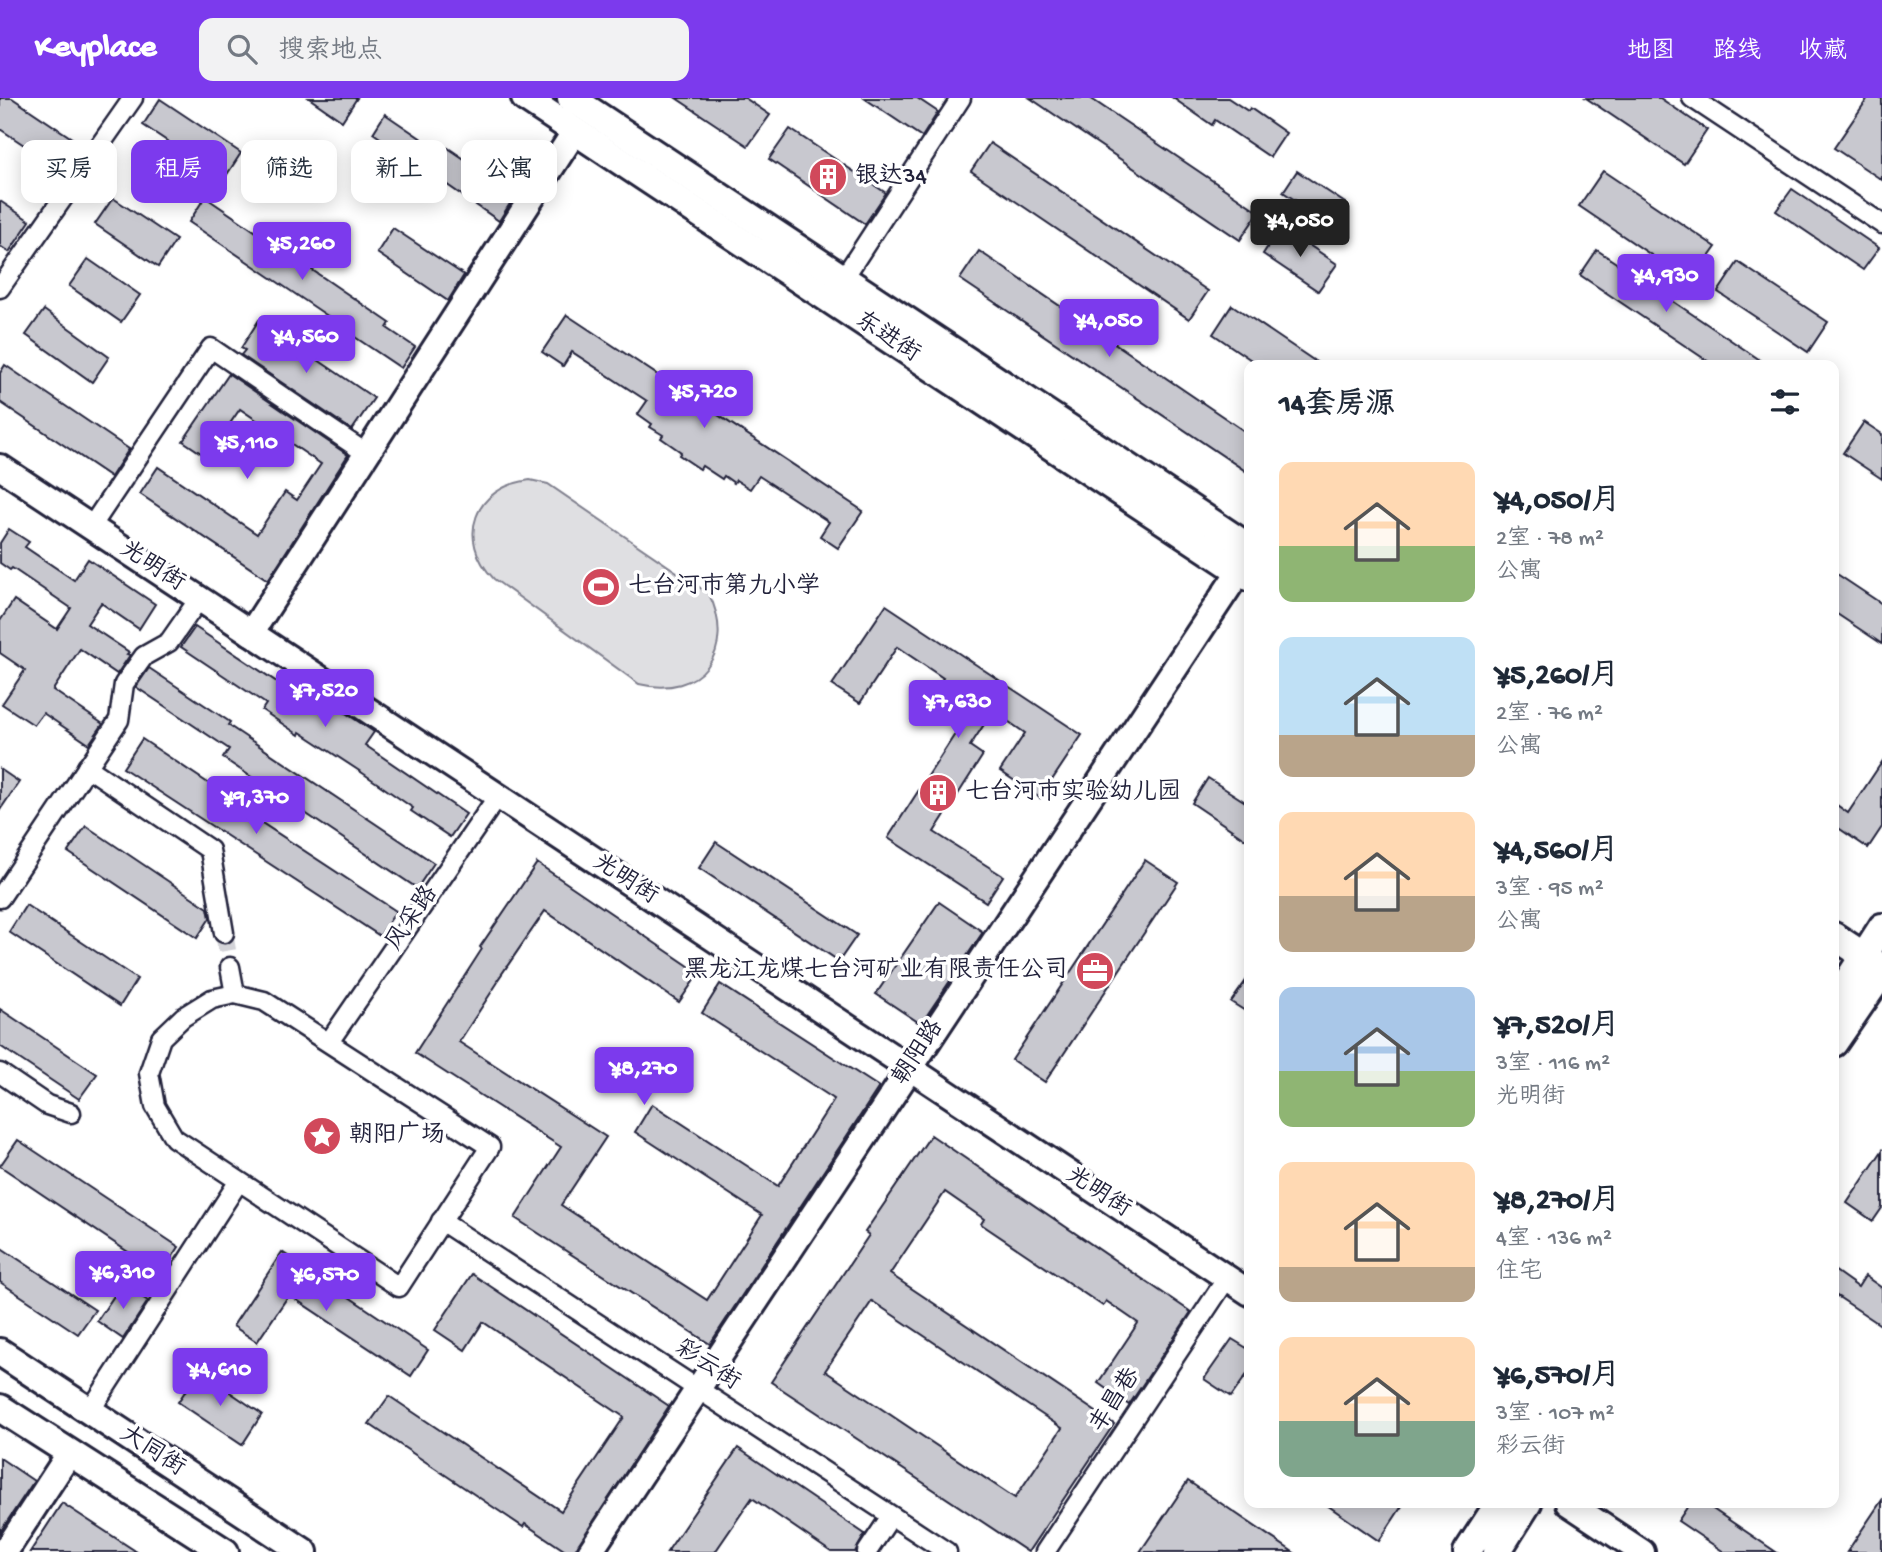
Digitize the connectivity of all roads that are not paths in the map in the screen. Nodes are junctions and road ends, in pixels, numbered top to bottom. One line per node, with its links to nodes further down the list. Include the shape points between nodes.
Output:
1 (133, 98): 9 (street)
2 (525, 98): 6 (main road, 东进街)
3 (571, 98): 8 (main road, 东进街)
4 (961, 98): 8 (street)
5 (1692, 98): 7 (street)
6 (575, 131): 10 (street); 13 (main road, 东进街)
7 (1882, 224)
8 (843, 279): 14 (main road, 东进街)
9 (0, 288)
10 (367, 454): 12 (street, via 211,348); 17 (street)
11 (0, 467): 12 (street, 光明街)
12 (91, 527): 16 (street, 光明街)
13 (1244, 561)
14 (1244, 561)
15 (1244, 567): 30 (street, 朝阳路)
16 (199, 599): 17 (street, 光明街); 18 (street, via 169,642 144,656 124,684 119,720)
17 (251, 633): 19 (street, 光明街)
18 (87, 767): 20 (street); 22 (street, via 210,850)
19 (498, 796): 29 (street, 风采路); 30 (street, 光明街)
20 (0, 898)
21 (1882, 927): 25 (main road)
22 (224, 933)
23 (1839, 942): 25 (main road)
24 (230, 967): 26 (street)
25 (1866, 976): 27 (main road); 28 (main road)
26 (235, 994): 29 (street, via 264,1000); 33 (street, via 212,999 183,1017 162,1038 149,1073 155,1107 174,1138)
27 (1839, 998)
28 (1839, 1033)
29 (329, 1042): 34 (street, via 491,1147)
30 (910, 1068): 35 (street, 光明街); 38 (street, 朝阳路)
31 (0, 1073): 32 (street, via 47,1105)
32 (71, 1113)
33 (239, 1181): 34 (street, via 399,1287); 40 (street)
34 (441, 1221): 38 (street, 彩云街)
35 (1227, 1278): 36 (street, 光明街); 52 (street, 丰昌巷)
36 (1244, 1289)
37 (0, 1352): 40 (main road, 大同街)
38 (697, 1389): 45 (street, 彩云街); 49 (street, 朝阳路)
39 (0, 1408): 41 (main road, 大同街)
40 (90, 1411): 48 (main road, 大同街)
41 (69, 1454): 46 (street); 47 (main road, 大同街)
42 (1496, 1508): 53 (main road)
43 (1525, 1508): 54 (main road)
44 (1576, 1508): 55 (street)
45 (891, 1516): 50 (street); 51 (street, 彩云街)
46 (5, 1552)
47 (225, 1552)
48 (304, 1552)
49 (590, 1552)
50 (867, 1552)
51 (947, 1552)
52 (1045, 1552)
53 (1467, 1552)
54 (1497, 1552)
55 (1642, 1552)

